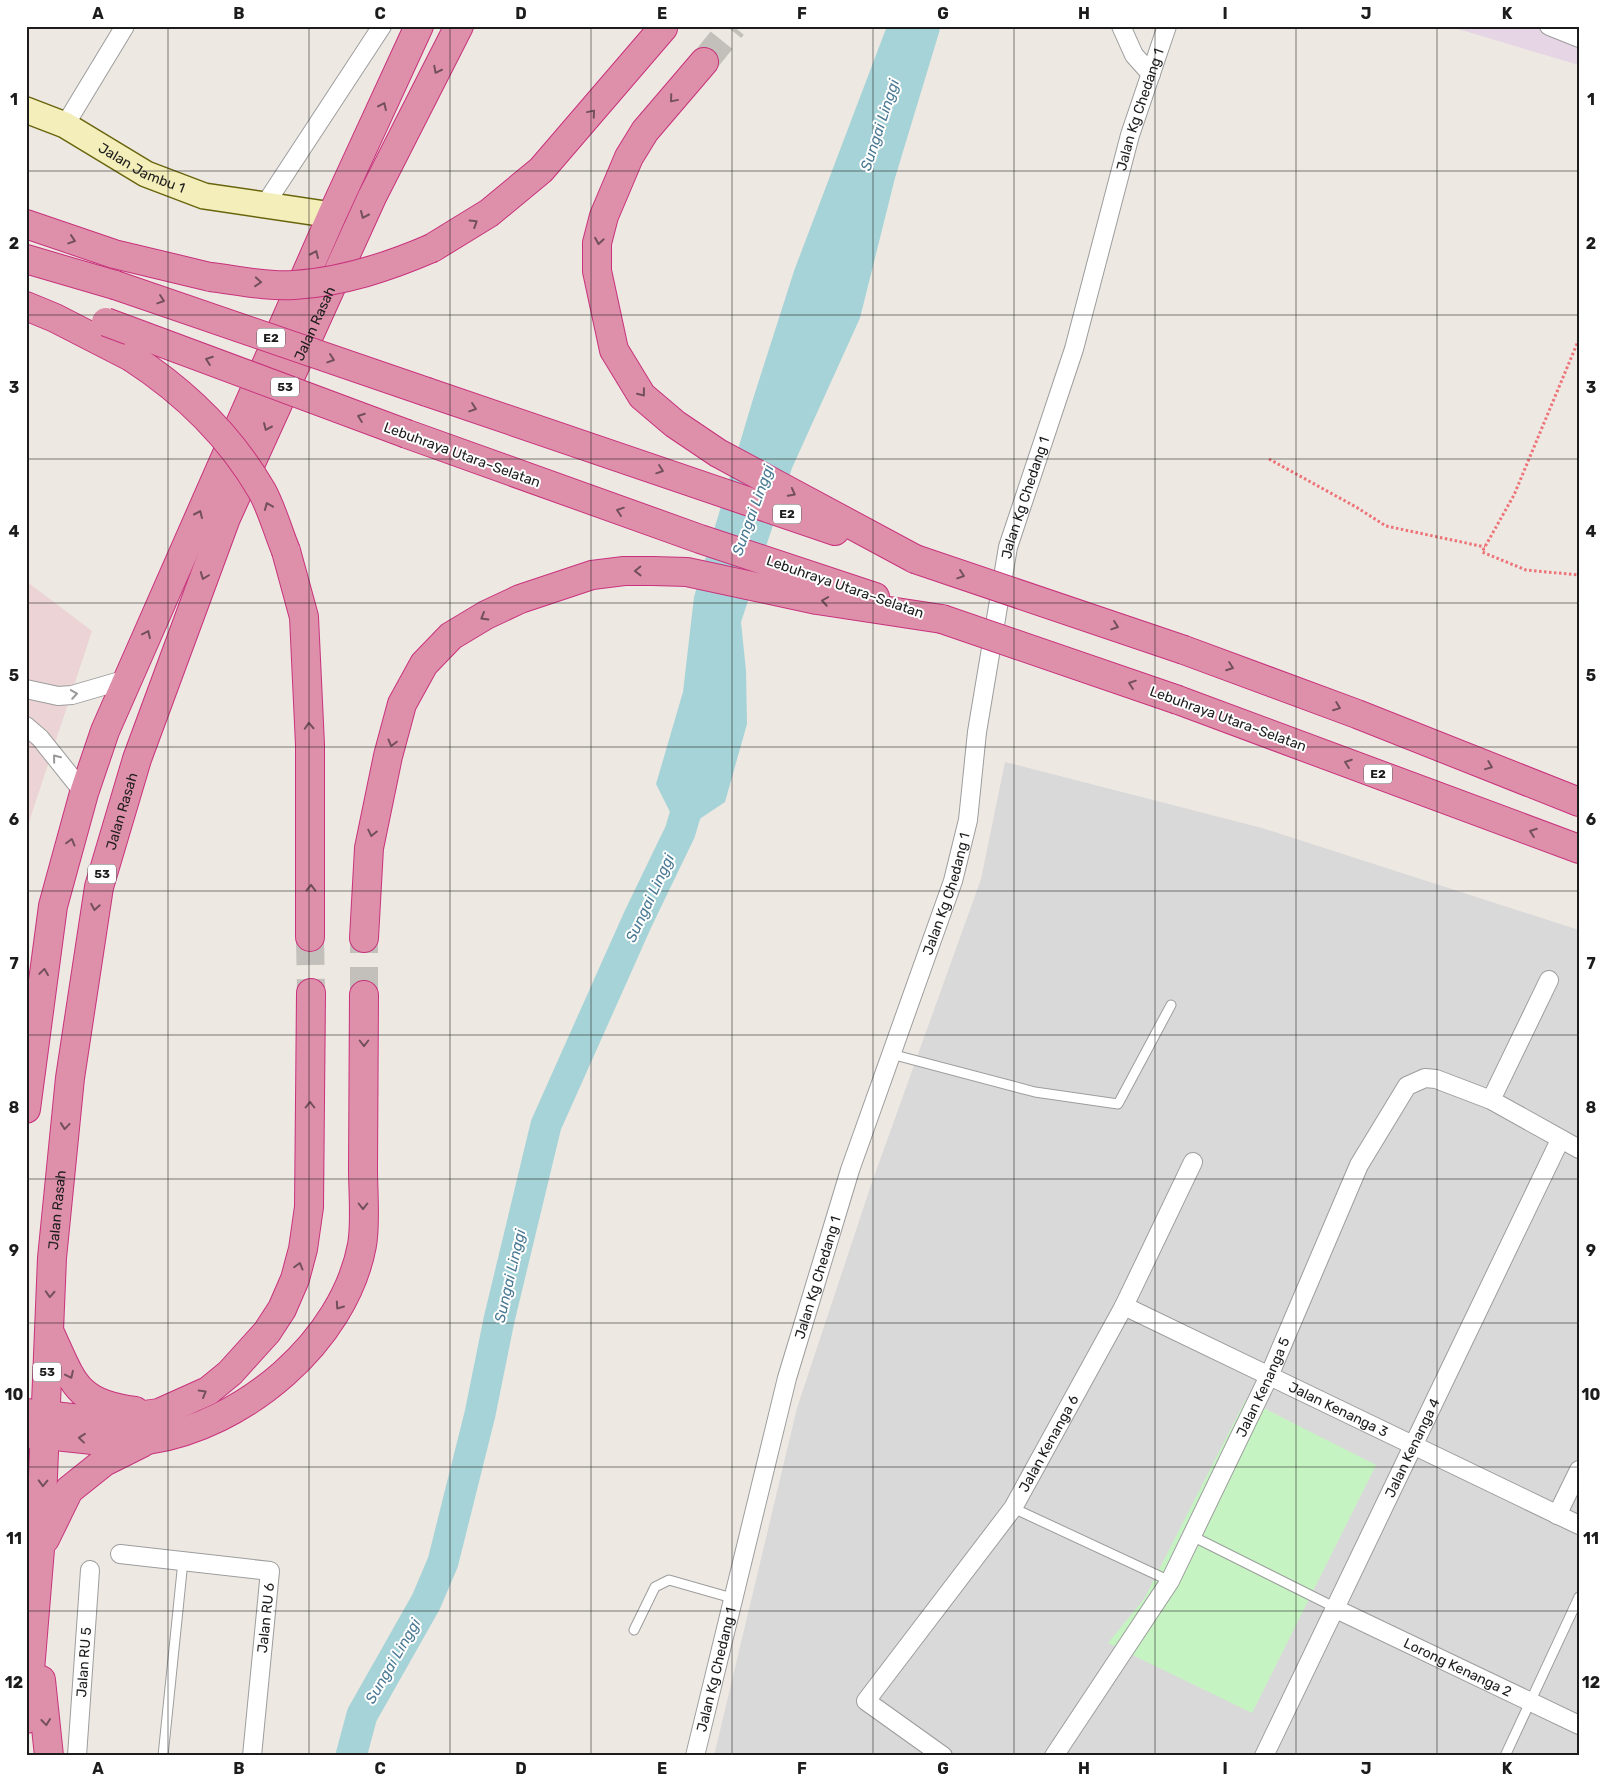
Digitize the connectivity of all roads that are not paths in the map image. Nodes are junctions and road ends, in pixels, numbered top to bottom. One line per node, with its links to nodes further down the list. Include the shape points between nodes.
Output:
1 (125, 26): 13 (street)
2 (382, 26): 14 (street)
3 (419, 26): 15 (highway, Jalan Rasah / 53, one-way to 3)
4 (459, 26): 33 (highway, Jalan Rasah / 53, one-way to 33, via 372,197 226,518 114,828 99,886)
5 (1121, 26): 11 (street, via 1134,55)
6 (1167, 26): 11 (street, Jalan Kg Chedang 1)
7 (1549, 26): 9 (street)
8 (662, 28): 16 (highway, one-way to 8, bridge, via 114,254 210,277 293,285 345,278 394,265 432,248 489,213 541,170)
9 (1579, 38)
10 (704, 62): 20 (highway, one-way to 20, via 645,131 629,157 604,216 597,243 598,271 614,350 642,396 675,424 718,453)
11 (1151, 74): 38 (street, Jalan Kg Chedang 1, via 1130,135 1074,349 1008,547 977,732 968,820 954,881)
12 (26, 110): 13 (street, Jalan Jambu 1)
13 (65, 125): 14 (street, Jalan Jambu 1, via 146,174 204,196)
14 (264, 206): 15 (street, Jalan Jambu 1)
15 (332, 215): 22 (highway, Jalan Rasah / 53, one-way to 15)
16 (26, 224)
17 (26, 259): 20 (highway, E2, one-way to 20, bridge, via 115,285)
18 (26, 297): 21 (highway, Lebuhraya Utara–Selatan / E2, one-way to 18, bridge, via 700,539 106,322)
19 (26, 306): 29 (highway, one-way to 19, bridge, via 310,745 304,617 286,552 262,491 213,424 186,396 131,357)
20 (915, 559): 26 (highway, E2, one-way to 26, bridge, via 1184,650)
21 (942, 619): 27 (highway, Lebuhraya Utara–Selatan / E2, one-way to 21, bridge, via 1178,700); 30 (highway, one-way to 30, via 817,600 687,572 624,571 560,584 520,598 486,615 451,636 424,664 402,704 369,848)
22 (127, 679): 23 (street, one-way to 22, via 58,696 72,695); 25 (highway, Jalan Rasah / 53)
23 (26, 689)
24 (26, 726): 25 (street, one-way to 24, via 40,738)
25 (84, 792): 28 (highway, Jalan Rasah / 53, one-way to 25)
26 (1579, 802)
27 (1579, 848)
28 (53, 906): 31 (highway); 37 (highway, Jalan Rasah / 53, one-way to 28)
29 (310, 937)
30 (364, 938)
31 (26, 951)
32 (1549, 980): 40 (street)
33 (81, 993): 37 (highway); 39 (highway, Jalan Rasah / 53)
34 (311, 993): 48 (highway, one-way to 34, via 208,1390 230,1373 266,1332 282,1309 296,1279 309,1207)
35 (364, 995): 50 (highway, one-way to 50, via 362,1244 346,1296 314,1343 269,1388 234,1410 179,1432)
36 (1171, 1005): 38 (lane, via 1118,1104 1035,1092)
37 (35, 1031): 39 (highway); 41 (highway, Jalan Rasah / 53)
38 (892, 1054): 63 (street, Jalan Kg Chedang 1, via 850,1170 787,1378)
39 (70, 1078): 46 (highway, Jalan Rasah / 53, one-way to 46, via 52,1258)
40 (1491, 1100): 42 (street, Jalan Kenanga 5); 47 (street, Jalan Kenanga 5, via 1436,1079 1425,1078 1407,1086 1360,1165)
41 (26, 1109)
42 (1560, 1140): 43 (street, Jalan Kenanga 5); 51 (street, Jalan Kenanga 4)
43 (1579, 1149)
44 (1194, 1162): 45 (street, Jalan Kenanga 6)
45 (1124, 1306): 47 (street, Jalan Kenanga 3); 53 (street, Jalan Kenanga 6)
46 (50, 1331): 48 (highway, one-way to 48, via 74,1384 92,1399 114,1408); 49 (highway, Jalan Rasah / 53)
47 (1269, 1376): 51 (street, Jalan Kenanga 3); 56 (street, Jalan Kenanga 5)
48 (159, 1413): 49 (highway, via 99,1421)
49 (36, 1424): 50 (highway, one-way to 49, via 119,1442); 57 (highway, Jalan Rasah / 53, one-way to 57)
50 (148, 1440): 57 (highway, via 104,1462 69,1490)
51 (1414, 1446): 54 (street, Jalan Kenanga 3); 64 (street, Jalan Kenanga 4)
52 (1579, 1470): 54 (street)
53 (1013, 1508): 61 (lane); 75 (street, Jalan Kenanga 6, via 866,1701)
54 (1557, 1515): 55 (street, Jalan Kenanga 3)
55 (1579, 1525)
56 (1192, 1536): 61 (street, Jalan Kenanga 5); 64 (lane)
57 (40, 1549): 65 (highway, Jalan Rasah / 53)
58 (120, 1554): 59 (street, Jalan RU 6)
59 (183, 1561): 72 (lane); 73 (street, Jalan RU 6, via 270,1571)
60 (90, 1570): 71 (street, Jalan RU 5)
61 (1170, 1581): 76 (street, Jalan Kenanga 5)
62 (1579, 1597): 67 (lane)
63 (732, 1598): 66 (lane, via 669,1580 654,1587); 74 (street, Jalan Kg Chedang 1)
64 (1336, 1608): 67 (street, Lorong Kenanga 2); 77 (street, Jalan Kenanga 4)
65 (34, 1621): 68 (highway, Jalan Rasah / 53); 70 (highway, one-way to 70)
66 (634, 1630)
67 (1532, 1702): 69 (street, Lorong Kenanga 2); 78 (lane)
68 (26, 1719)
69 (1579, 1725)
70 (48, 1756)
71 (77, 1756)
72 (163, 1756)
73 (252, 1756)
74 (695, 1756)
75 (943, 1756)
76 (1054, 1756)
77 (1264, 1756)
78 (1505, 1756)

